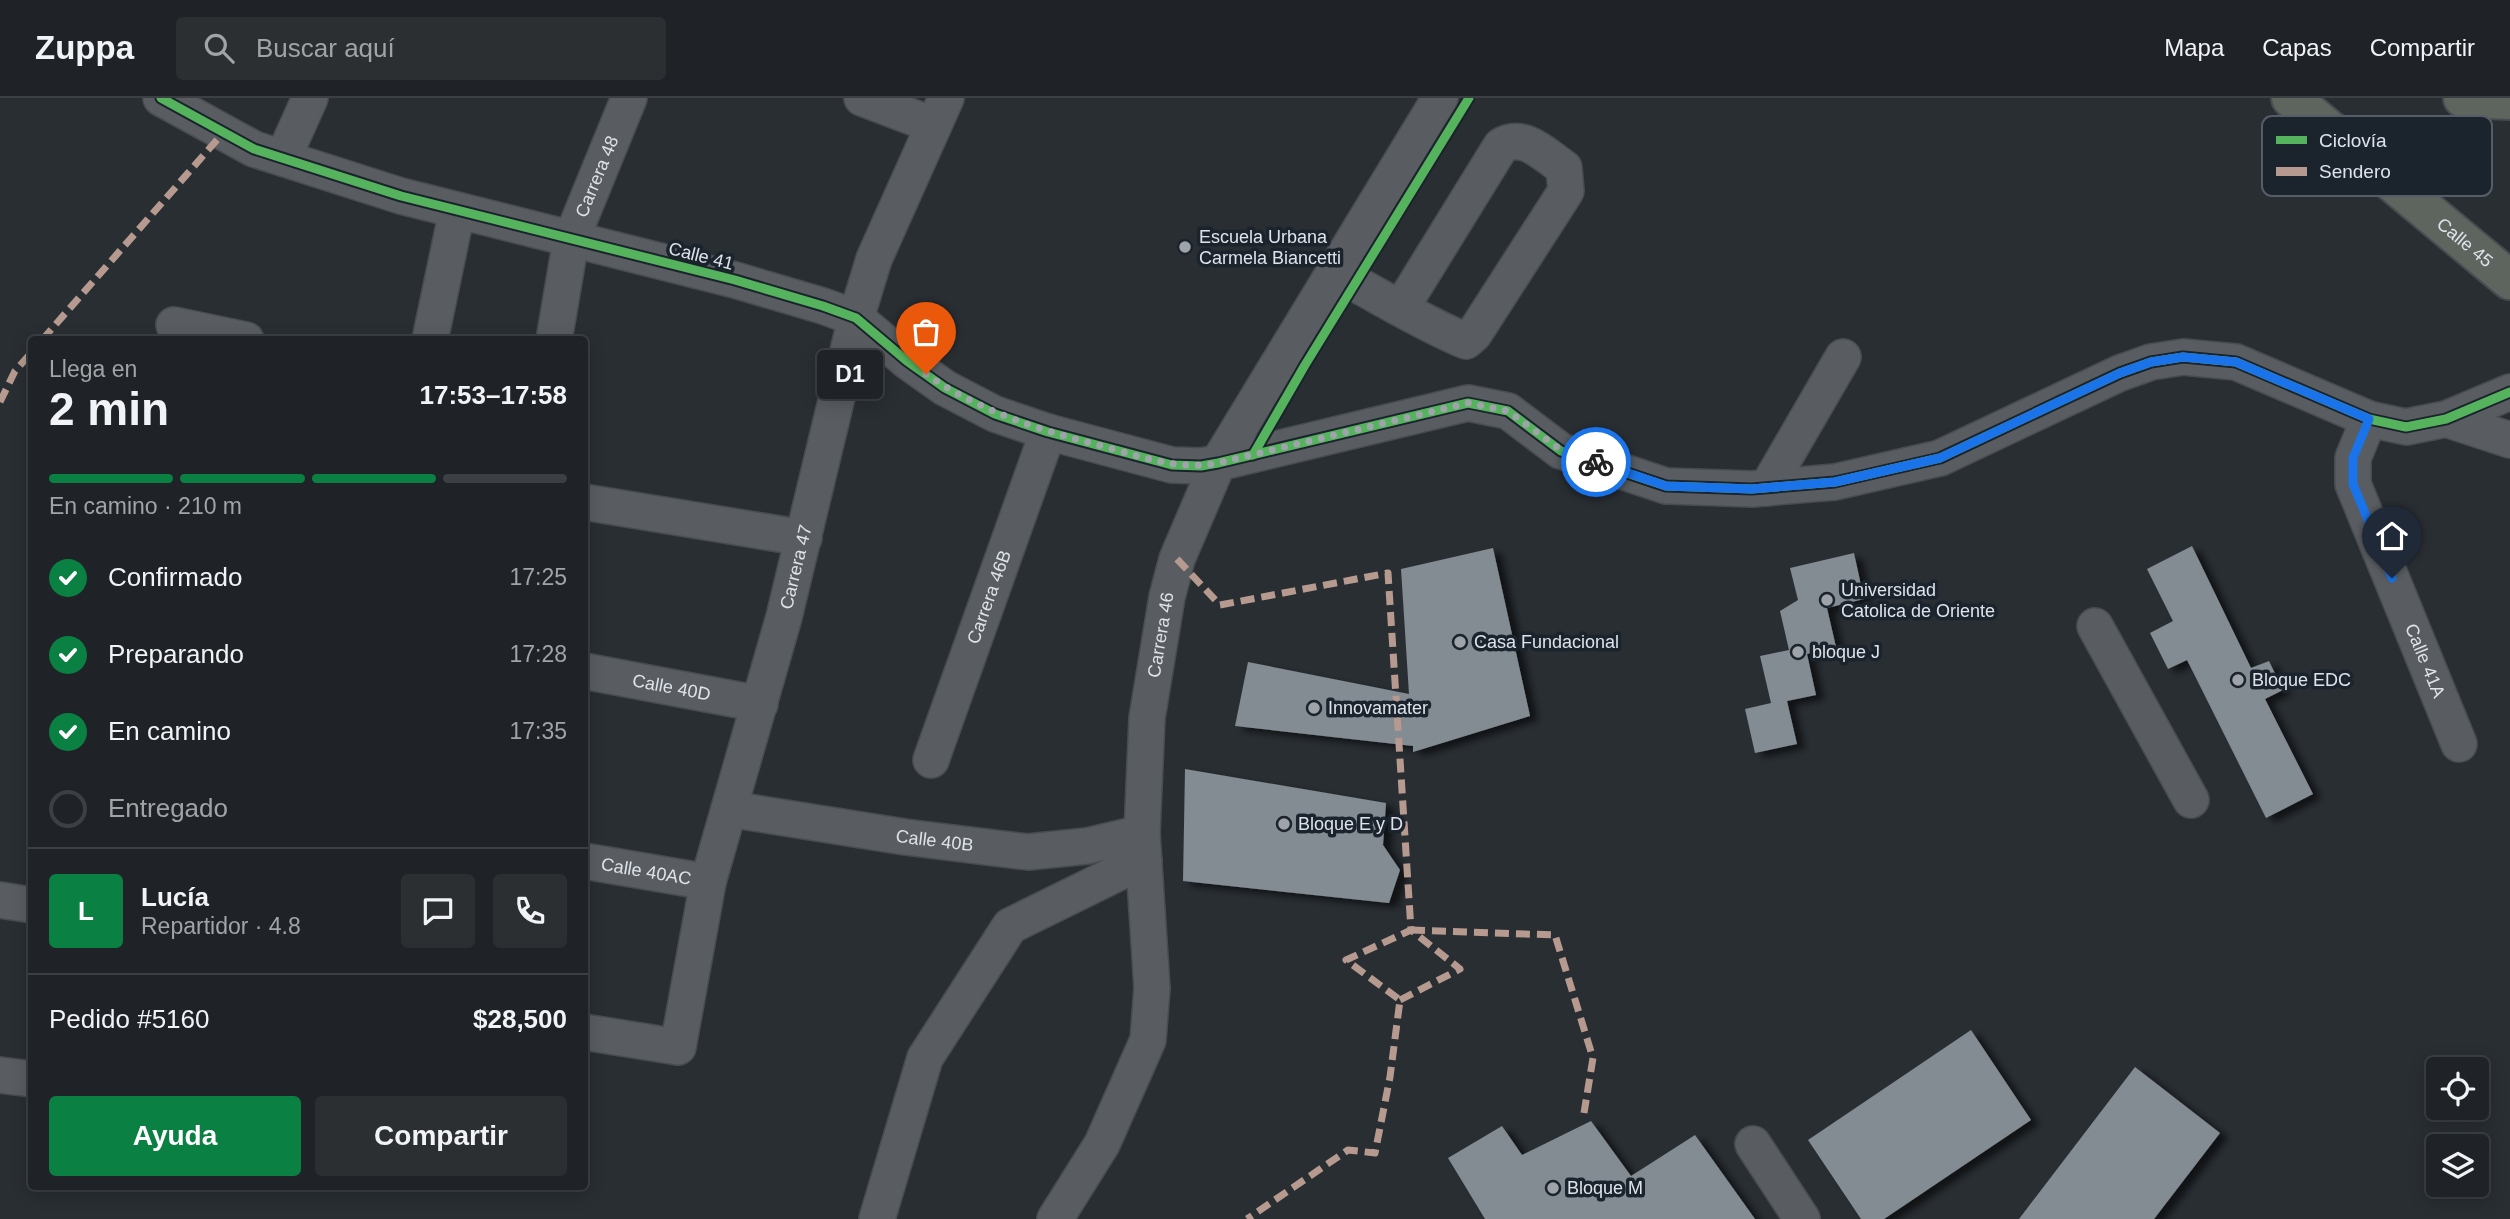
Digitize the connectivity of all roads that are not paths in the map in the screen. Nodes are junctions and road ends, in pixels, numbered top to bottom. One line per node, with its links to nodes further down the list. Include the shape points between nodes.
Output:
1 (161, 98): 11 (street, Calle 41, via 254,149)
2 (310, 98): 11 (street)
3 (629, 98): 14 (street, Carrera 48)
4 (862, 98): 9 (street)
5 (1440, 98): 15 (street, Carrera 46)
6 (2291, 98): 10 (main road, Calle 45)
7 (2463, 98): 8 (main road)
8 (2510, 100)
9 (940, 111): 18 (street, Carrera 47, via 874,259)
10 (2313, 116)
11 (283, 158): 13 (street, Calle 41)
12 (2409, 196): 16 (main road, Calle 45)
13 (457, 211): 14 (street, Calle 41); 21 (street)
14 (571, 240): 18 (street, Calle 41, via 735,281); 22 (street, Carrera 48)
15 (1335, 272): 17 (street); 29 (street, Carrera 46)
16 (2510, 280)
17 (1401, 308): 17 (street, via 1466,341 1566,191 1564,168 1523,141 1511,140 1501,146)
18 (856, 318): 27 (street, Calle 41, via 945,388 995,414); 32 (street, Carrera 47)
19 (174, 325): 20 (street)
20 (227, 336)
21 (431, 336)
22 (555, 336)
23 (1843, 356): 30 (street)
24 (2510, 392): 26 (street, Calle 41)
25 (2369, 419): 26 (street, Calle 41, via 2406,427); 30 (street, Calle 41, via 2236,362 2183,357 2120,373 1940,458 1835,482); 36 (street, Calle 41A, via 2353,458 2353,484)
26 (2446, 419): 28 (street)
27 (1048, 432): 29 (street, Calle 41, via 1172,465); 37 (street, Carrera 46B)
28 (2510, 440)
29 (1218, 463): 30 (street, Calle 41, via 1468,403 1508,411 1561,450 1666,486); 40 (street, Carrera 46, via 1177,559 1167,597 1147,718)
30 (1767, 488)
31 (588, 503): 32 (street)
32 (804, 538): 35 (street, Carrera 47)
33 (2095, 626): 38 (street)
34 (588, 672): 35 (street, Calle 40D)
35 (760, 705): 39 (street, Carrera 47)
36 (2459, 744)
37 (931, 760)
38 (2191, 800)
39 (729, 808): 40 (street, Calle 40B, via 1028,852); 42 (street, Carrera 47)
40 (1143, 847): 49 (street, via 1010,926 925,1058); 50 (street, Carrera 46, via 1152,988 1148,1040 1102,1144)
41 (588, 862): 42 (street, Calle 40AC)
42 (708, 883): 45 (street, Carrera 47, via 678,1047)
43 (0, 900): 44 (street)
44 (28, 904)
45 (588, 1033)
46 (0, 1076): 47 (street)
47 (28, 1079)
48 (1753, 1144): 51 (street)
49 (877, 1219)
50 (1055, 1219)
51 (1802, 1219)

